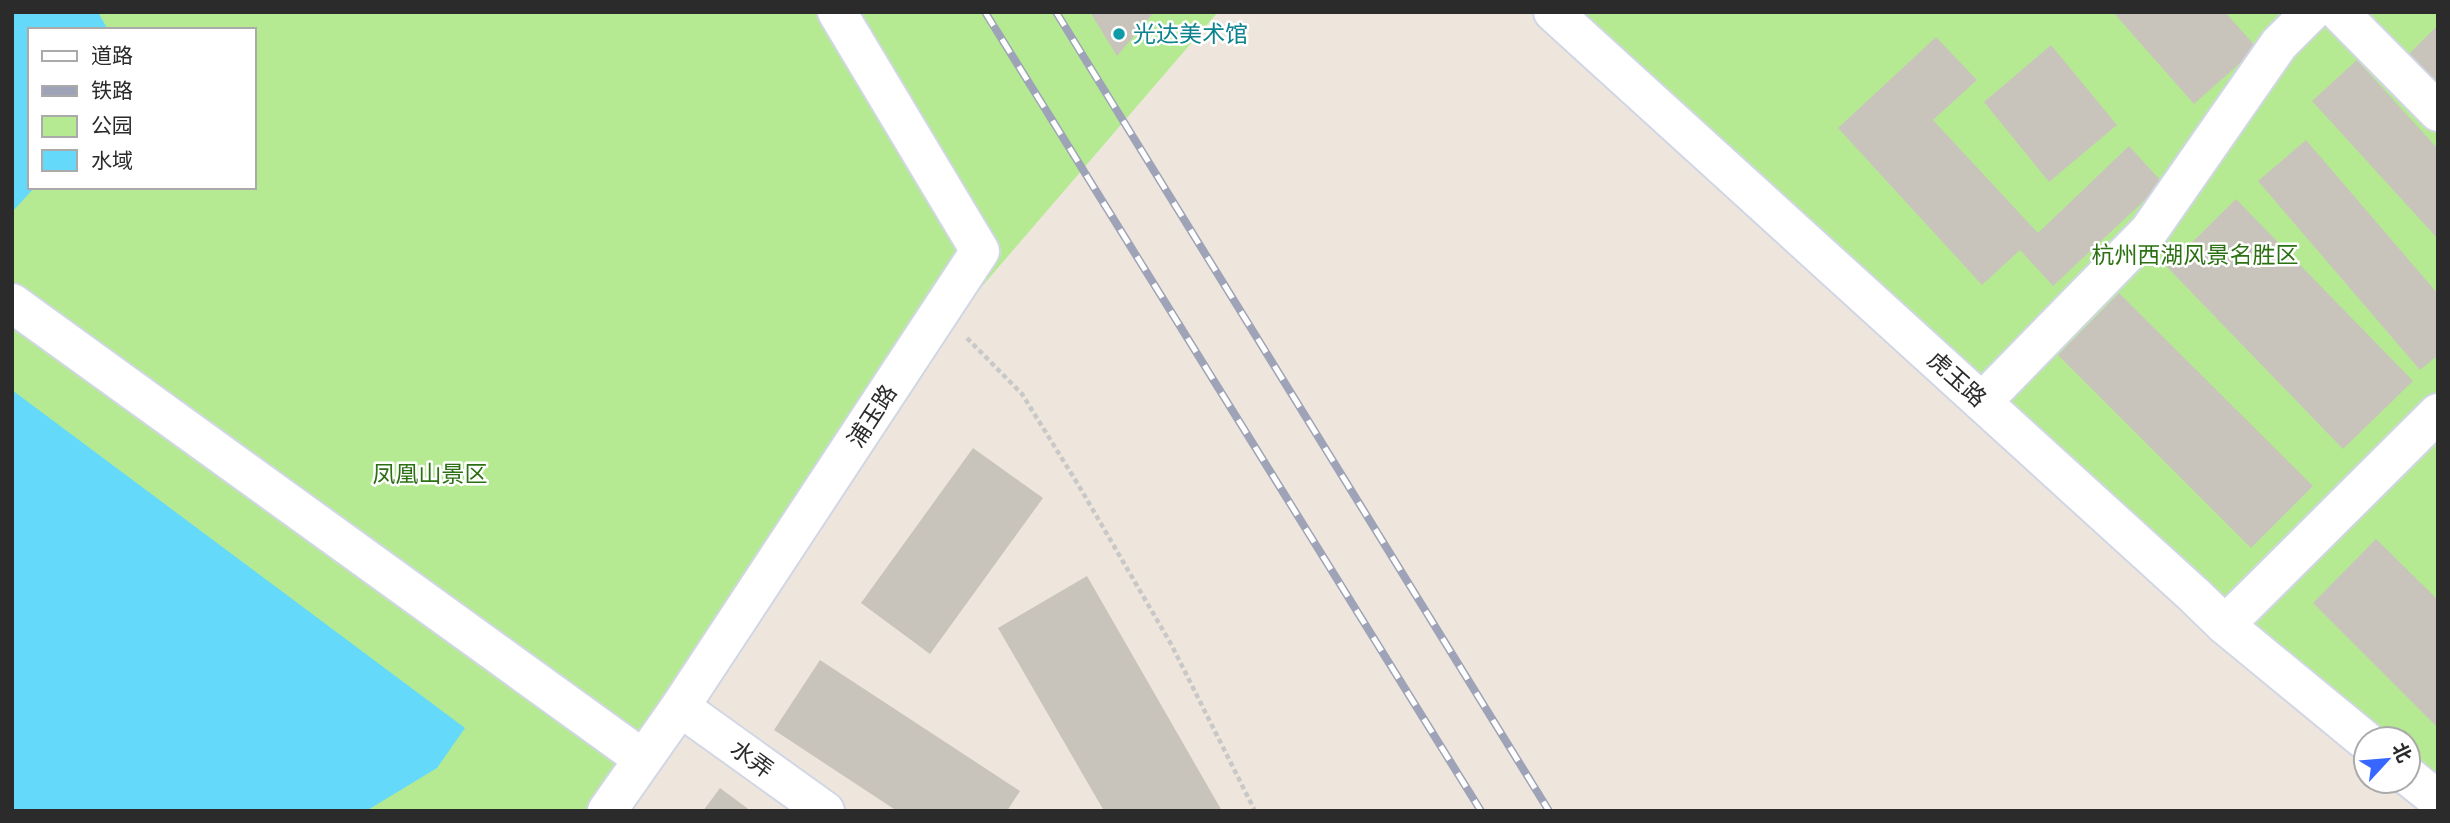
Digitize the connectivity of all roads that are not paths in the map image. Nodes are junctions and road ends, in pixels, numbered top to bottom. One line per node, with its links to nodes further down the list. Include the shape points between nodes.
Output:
1 (837, 12): 10 (street, 浦玉路, via 980,251)
2 (1553, 12): 7 (street, 虎玉路)
3 (2311, 12): 7 (street, via 2279,44 2149,231)
4 (2339, 12): 5 (street)
5 (2438, 113)
6 (12, 303): 12 (street)
7 (1982, 402): 9 (street, 虎玉路)
8 (2438, 413): 9 (street)
9 (2225, 625): 11 (street, 虎玉路)
10 (680, 707): 12 (street, 浦玉路); 16 (street, 水弄)
11 (2352, 729)
12 (643, 759): 15 (street, 浦玉路)
13 (2422, 787): 14 (street)
14 (2438, 800)
15 (607, 811)
16 (825, 811)

